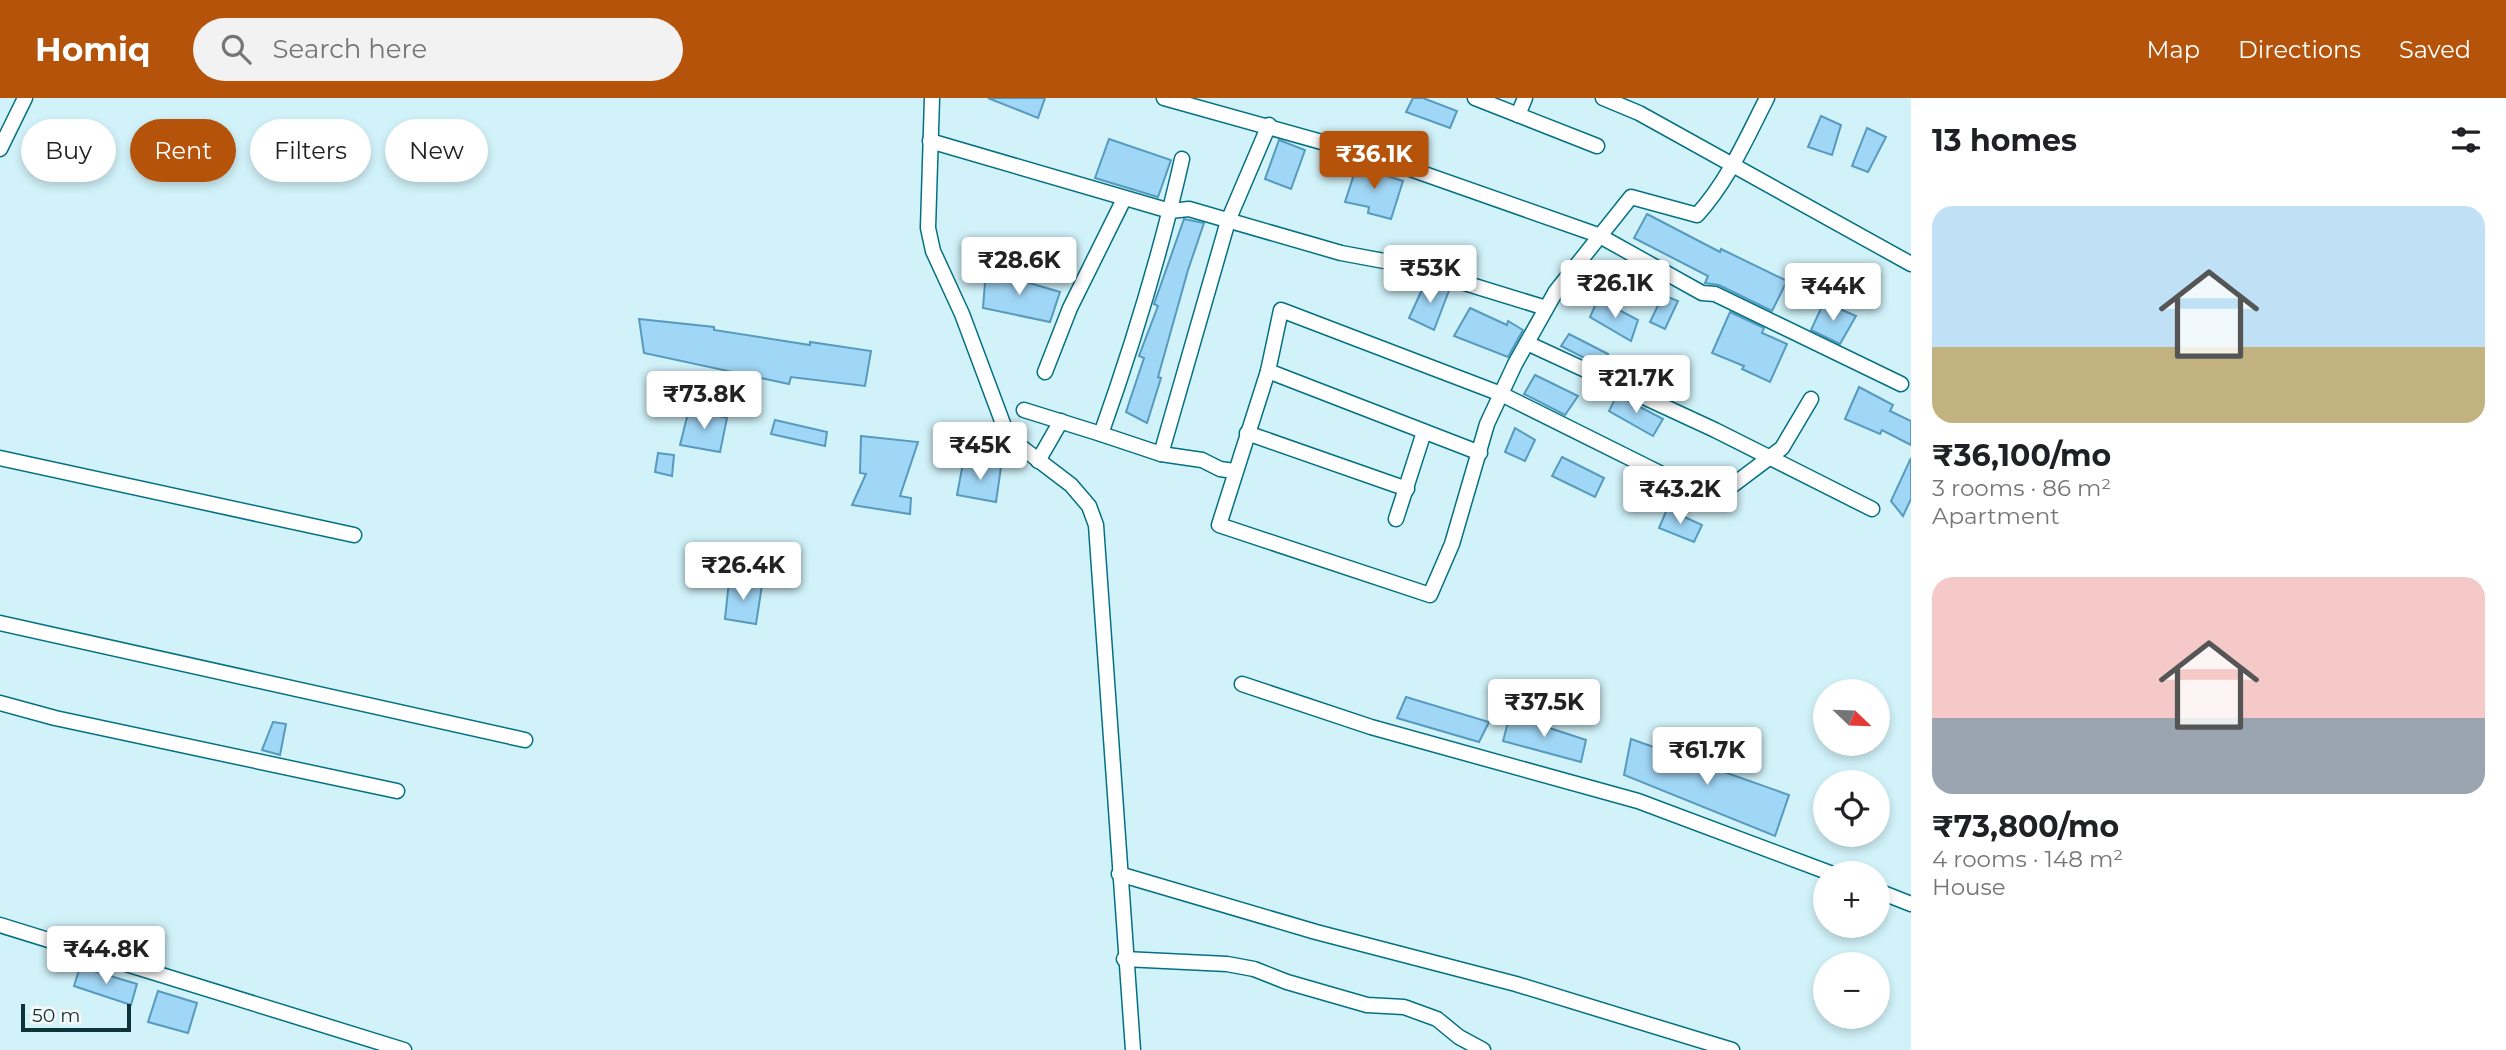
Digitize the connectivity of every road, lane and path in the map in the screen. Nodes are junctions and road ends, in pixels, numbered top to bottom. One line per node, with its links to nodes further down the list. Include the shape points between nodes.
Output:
1 (25, 98): 14 (street)
2 (932, 98): 12 (street)
3 (1164, 98): 11 (street)
4 (1475, 98): 10 (street)
5 (1525, 98): 10 (street)
6 (1603, 98): 9 (street)
7 (1645, 98): 9 (street)
8 (1766, 98): 16 (street)
9 (1639, 113): 16 (street)
10 (1518, 115): 13 (street)
11 (1269, 125): 19 (street); 20 (street, via 1379,158)
12 (930, 141): 17 (street); 38 (street, via 928,228 933,251 1008,437)
13 (1597, 146)
14 (0, 149)
15 (1182, 159): 18 (street)
16 (1732, 165): 20 (street, via 1697,215 1630,197); 21 (street)
17 (1124, 199): 18 (street); 25 (street, via 1070,308)
18 (1170, 211): 19 (street, via 1189,209); 33 (street)
19 (1228, 221): 22 (street, via 1341,253 1406,265); 35 (street)
20 (1598, 235): 22 (street); 26 (street, via 1702,293 1715,294)
21 (1911, 264)
22 (1546, 308): 23 (street)
23 (1527, 343): 27 (street); 37 (street)
24 (1268, 371): 27 (street, via 1282,310); 31 (street); 32 (street)
25 (1045, 372)
26 (1901, 384)
27 (1501, 394): 34 (street); 37 (street, via 1704,495 1725,492)
28 (1811, 399): 37 (street, via 1782,448)
29 (1024, 410): 30 (street)
30 (1062, 422): 33 (street); 38 (street)
31 (1424, 432): 34 (street); 40 (street)
32 (1247, 433): 39 (street); 40 (street)
33 (1101, 434): 35 (street)
34 (1480, 453): 39 (street, via 1452,544 1430,595 1219,526)
35 (1161, 454): 39 (street)
36 (0, 458): 43 (street)
37 (1768, 459): 41 (street)
38 (1038, 461): 50 (street, via 1071,485 1089,506 1096,525)
39 (1234, 471)
40 (1407, 489): 42 (street)
41 (1872, 509)
42 (1396, 519)
43 (354, 535)
44 (0, 623): 47 (street)
45 (1242, 684): 49 (street, via 1371,727 1639,801)
46 (0, 702): 48 (street, via 55,718)
47 (525, 740)
48 (397, 791)
49 (1813, 867)
50 (1119, 874): 54 (street); 58 (street, via 1516,984)
51 (1890, 896): 52 (street)
52 (1911, 904)
53 (0, 925): 55 (street)
54 (1124, 959): 56 (street); 57 (street, via 1255,969 1367,1005 1404,1007 1437,1019)
55 (404, 1050)
56 (1133, 1050)
57 (1483, 1050)
58 (1732, 1050)

